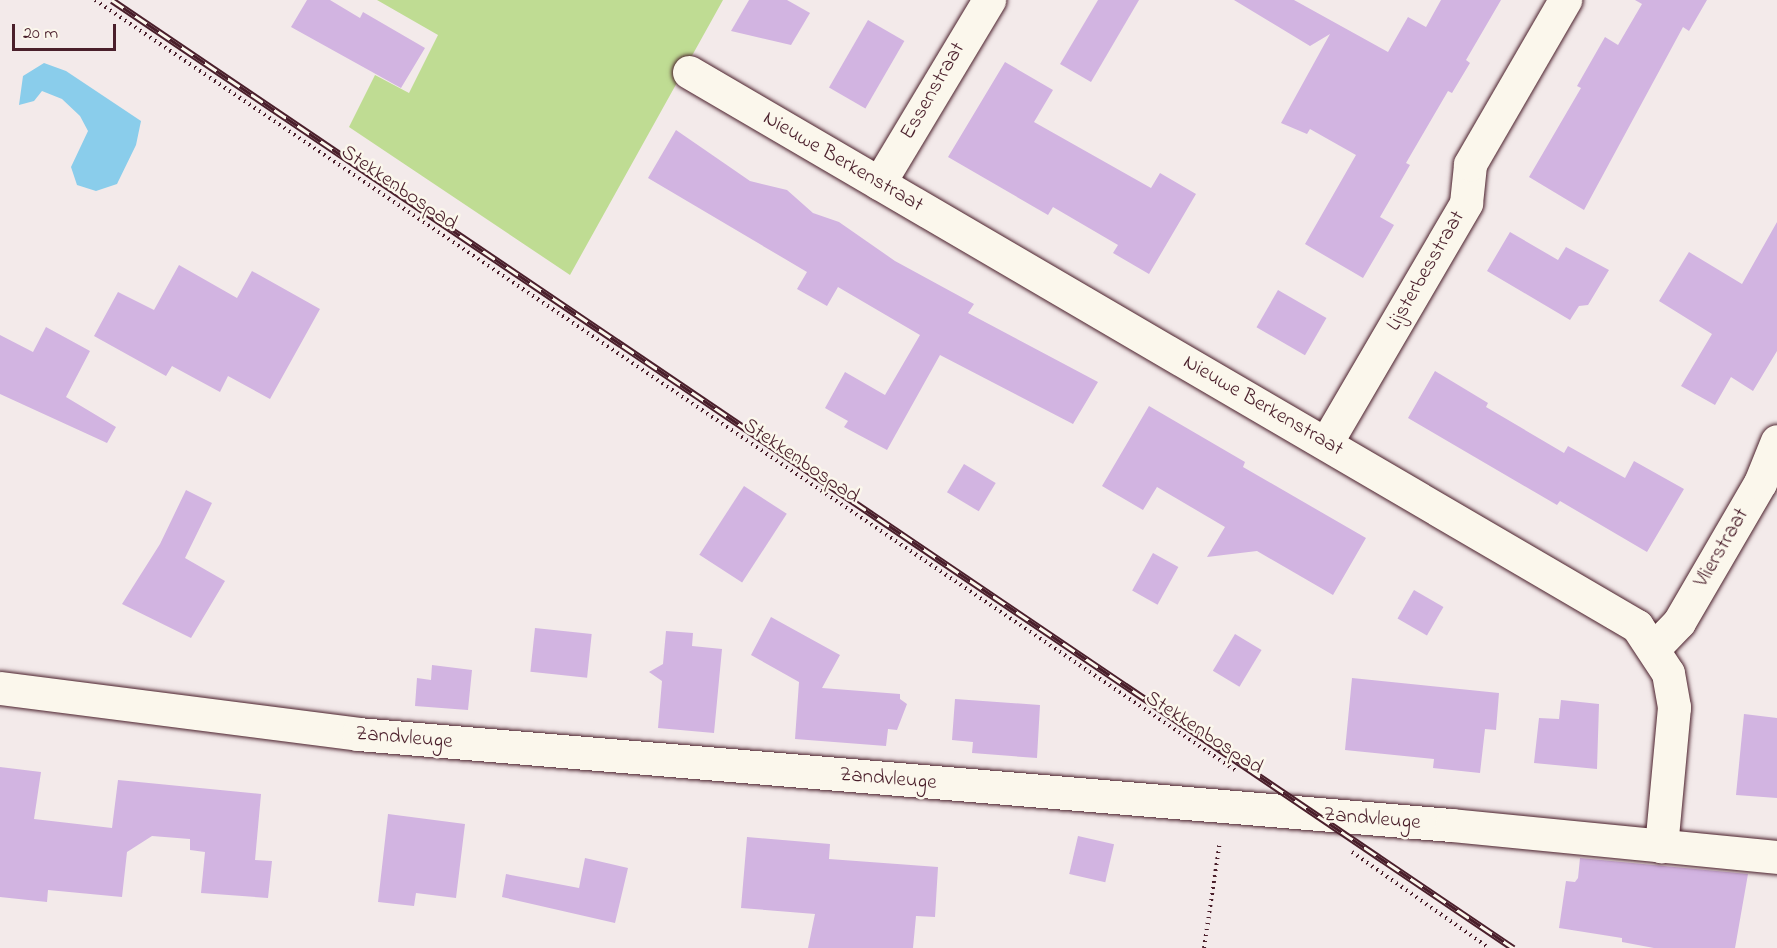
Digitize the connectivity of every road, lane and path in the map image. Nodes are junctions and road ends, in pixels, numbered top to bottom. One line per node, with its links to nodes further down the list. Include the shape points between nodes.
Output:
1 (95, 0): 10 (path, Stekkenbospad)
2 (989, 0): 5 (street, Essenstraat)
3 (1565, 0): 7 (street, Lijsterbesstraat, via 1470,164 1466,203)
4 (689, 72): 5 (street, Nieuwe Berkenstraat)
5 (879, 183): 7 (street, Nieuwe Berkenstraat)
6 (1777, 441): 8 (street, Vlierstraat, via 1760,483 1679,622)
7 (1326, 443): 8 (street, Nieuwe Berkenstraat, via 1610,607 1637,626)
8 (1654, 648): 12 (street, Nieuwe Berkenstraat, via 1668,674 1674,707)
9 (0, 688): 11 (street, Zandvleuge, via 358,734)
10 (1240, 774)
11 (1226, 807): 12 (street, Zandvleuge); 15 (path)
12 (1661, 846): 14 (street, Zandvleuge)
13 (1347, 848): 16 (path)
14 (1777, 857)
15 (1203, 948)
16 (1489, 948)

